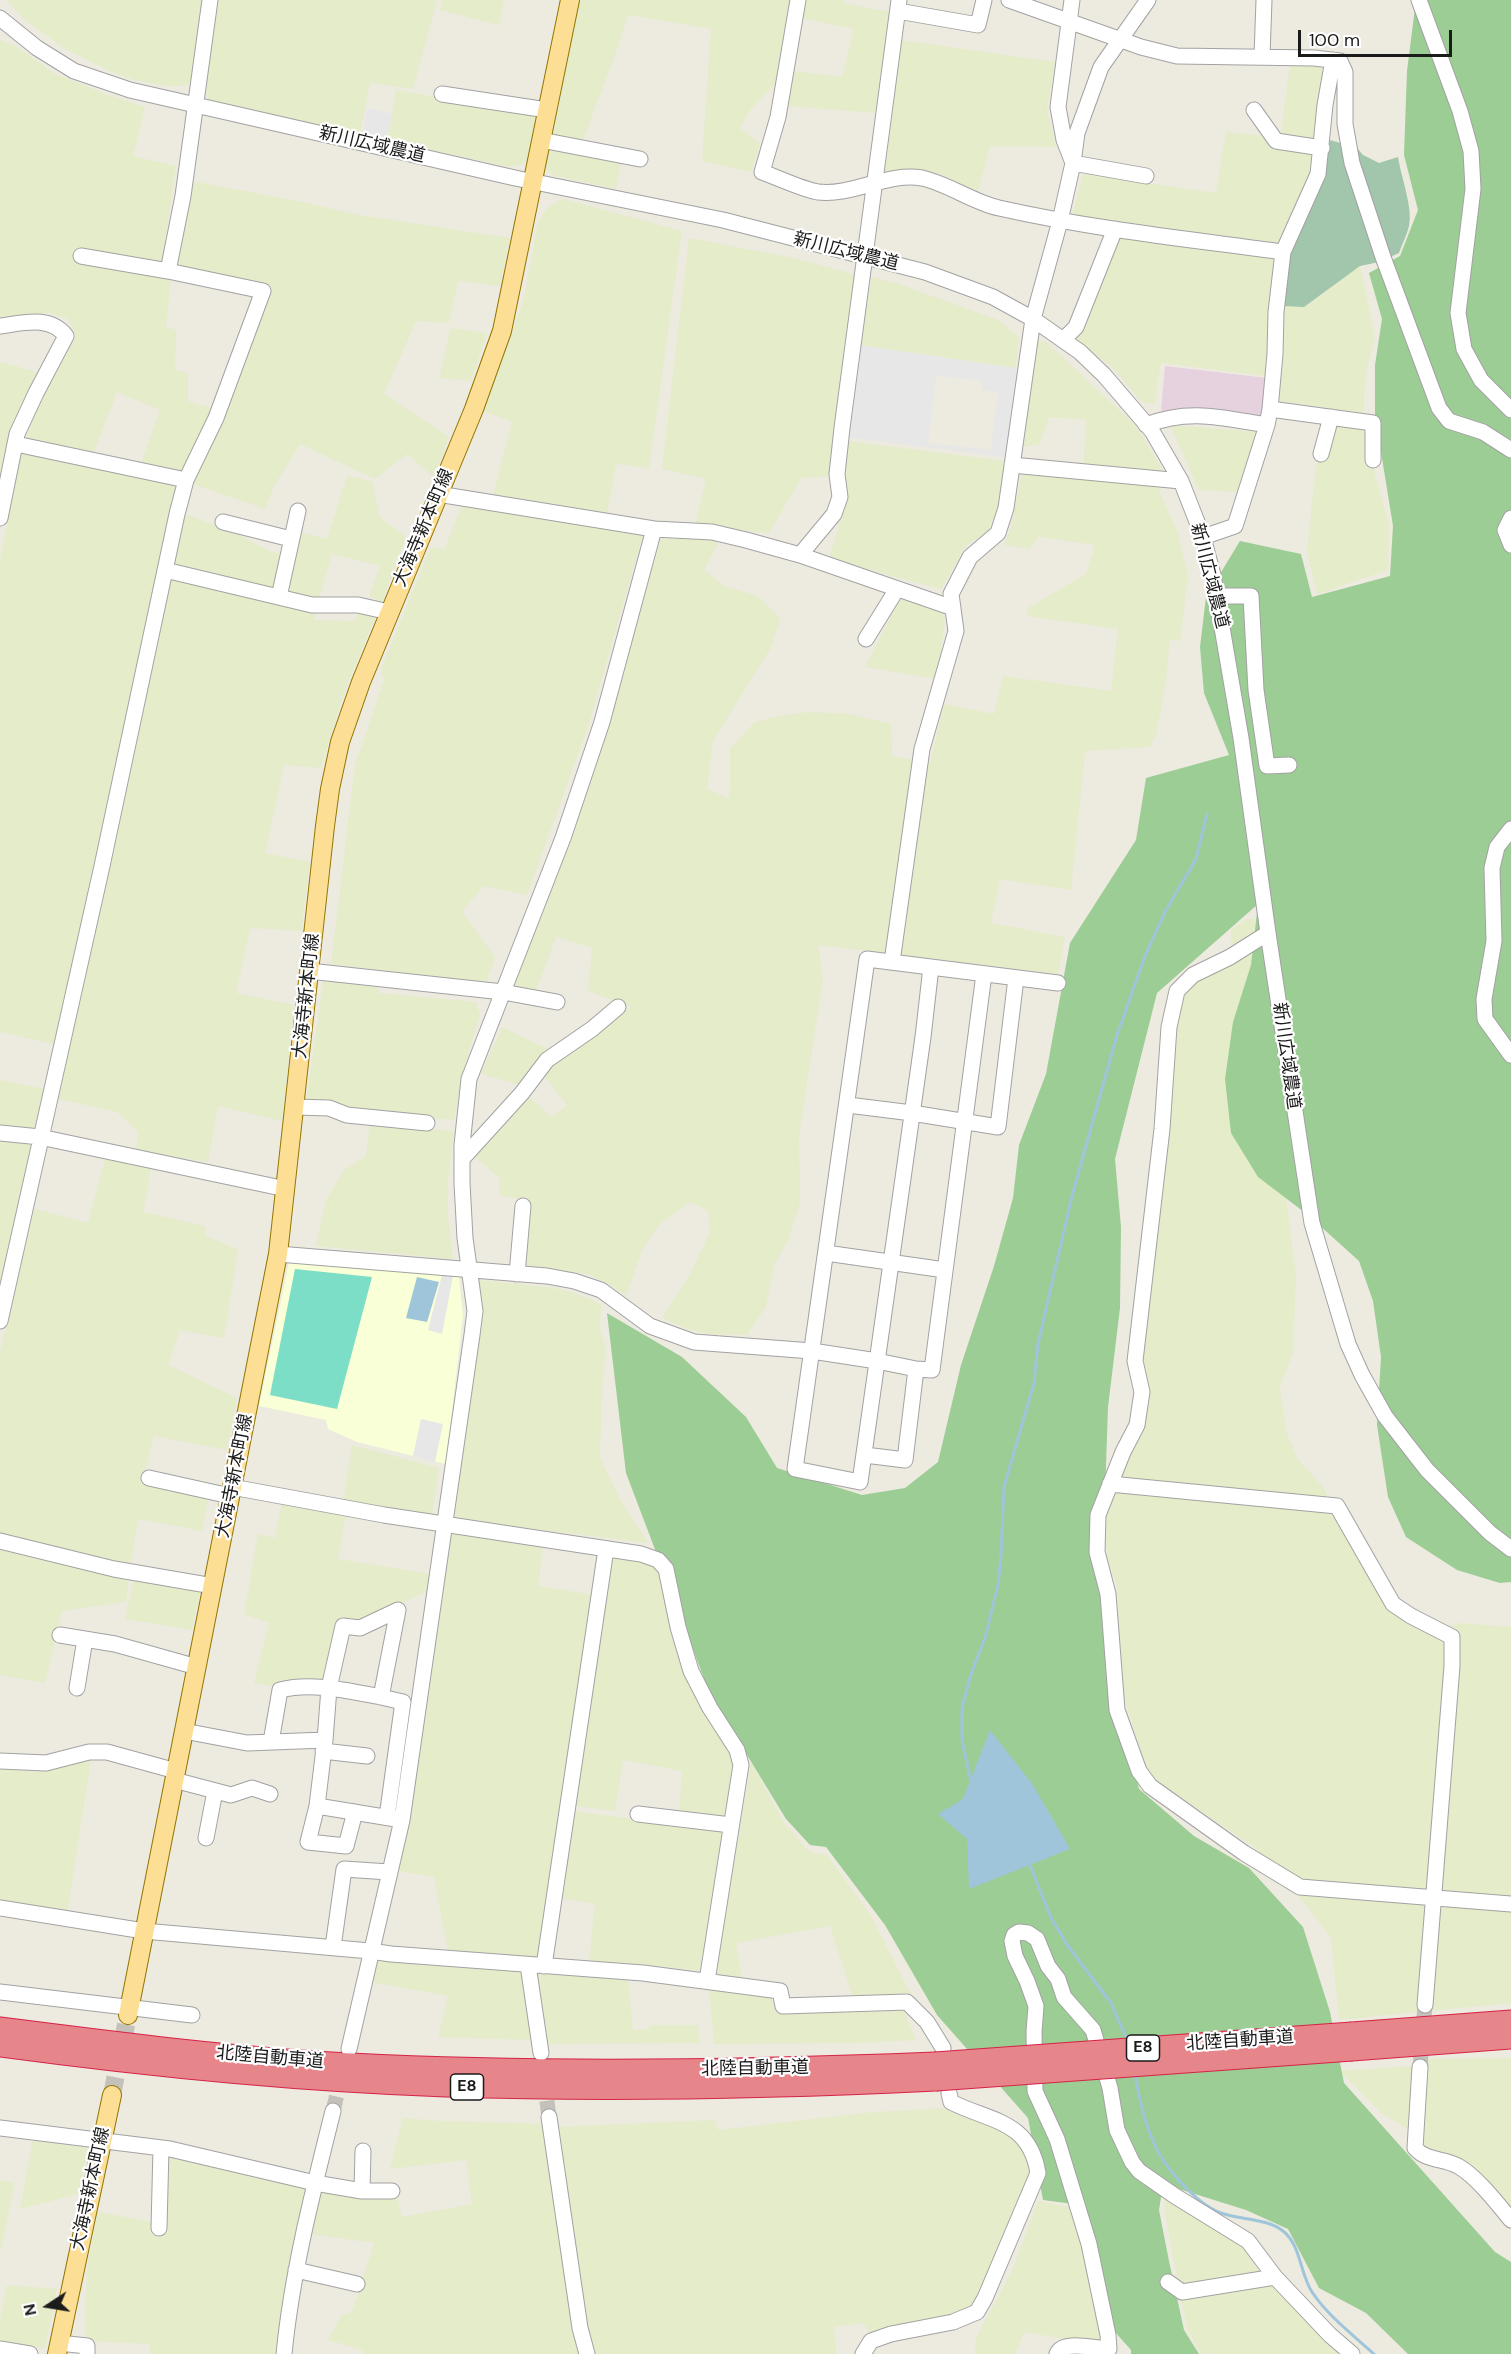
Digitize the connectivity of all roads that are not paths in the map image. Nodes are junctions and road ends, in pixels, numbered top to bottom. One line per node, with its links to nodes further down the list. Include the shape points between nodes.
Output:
1 (210, 0): 17 (street)
2 (570, 0): 18 (main road, 大海寺新本町線)
3 (798, 0): 26 (street, via 778,117 762,172 819,192 853,189)
4 (984, 0): 10 (street, via 978,25)
5 (1009, 0): 12 (street)
6 (1072, 0): 12 (street)
7 (1148, 0): 13 (street)
8 (1264, 0): 14 (street)
9 (1419, 0): 37 (street, via 1471,151 1473,189 1458,313 1464,349 1481,380)
10 (898, 5): 26 (street)
11 (0, 18): 17 (street, 新川広域農道, via 74,71)
12 (1070, 22): 13 (street); 23 (street, via 1058,107)
13 (1118, 39): 14 (street, via 1177,56); 23 (street, via 1087,102)
14 (1262, 57): 15 (street)
15 (1333, 60): 21 (street); 42 (street, via 1340,61 1345,72 1345,124 1352,163 1439,408 1449,422 1483,432)
16 (442, 94): 18 (street)
17 (195, 106): 25 (street, 新川広域農道); 32 (street)
18 (547, 110): 20 (main road, 大海寺新本町線)
19 (1254, 110): 21 (street, via 1276,141)
20 (541, 140): 22 (street); 25 (main road, 大海寺新本町線)
21 (1322, 148): 29 (street, via 1318,174)
22 (640, 159)
23 (1073, 163): 24 (street); 27 (street)
24 (1146, 176)
25 (532, 180): 31 (street, 新川広域農道, via 723,220); 48 (main road, 大海寺新本町線, via 502,331)
26 (875, 182): 27 (street, via 921,178 990,206); 31 (street)
27 (1060, 221): 28 (street); 33 (street)
28 (1115, 229): 29 (street); 35 (street, via 1076,327)
29 (1283, 252): 36 (street)
30 (81, 256): 32 (street)
31 (865, 257): 33 (street, 新川広域農道, via 964,286); 57 (street, via 837,474 840,497 834,514)
32 (168, 271): 46 (street, via 264,291 216,418)
33 (1034, 319): 35 (street, 新川広域農道); 45 (street)
34 (0, 326): 41 (street, via 41,322 58,326 66,336 36,393)
35 (1063, 340): 39 (street, 新川広域農道, via 1104,375)
36 (1270, 409): 38 (street); 40 (street)
37 (1511, 410)
38 (1331, 417): 43 (street); 44 (street, via 1373,423)
39 (1146, 424): 40 (street, via 1191,414); 47 (street, 新川広域農道)
40 (1267, 425): 54 (street, via 1235,526)
41 (16, 444): 46 (street); 50 (street)
42 (1511, 450)
43 (1321, 454)
44 (1373, 460)
45 (1012, 465): 47 (street); 62 (street, via 998,533 970,557 951,594)
46 (186, 480): 58 (street)
47 (1181, 481): 54 (street, 新川広域農道)
48 (438, 494): 53 (street); 63 (main road, 大海寺新本町線)
49 (297, 511): 55 (street)
50 (0, 518)
51 (1511, 518): 56 (street, via 1505,530)
52 (223, 522): 55 (street)
53 (654, 529): 57 (street, via 712,532); 74 (street, via 602,722)
54 (1203, 537): 60 (street, 新川広域農道)
55 (291, 539): 61 (street)
56 (1511, 545)
57 (800, 555): 59 (street)
58 (165, 570): 61 (street); 84 (street)
59 (897, 589): 62 (street); 64 (street)
60 (1217, 596): 65 (street, via 1251,596 1256,690 1267,766); 67 (street, 新川広域農道)
61 (279, 597): 63 (street, via 312,605 358,605)
62 (953, 608): 68 (street, via 956,631 922,749)
63 (389, 612): 70 (main road, 大海寺新本町線, via 340,742 330,789)
64 (866, 639)
65 (1289, 765)
66 (1511, 829): 77 (street, via 1497,847 1492,868 1494,941 1484,999 1485,1019)
67 (1268, 933): 100 (street, via 1193,975 1177,991 1169,1028 1162,1129 1135,1360 1142,1392 1137,1425); 105 (street, 新川広域農道, via 1312,1223 1348,1344 1385,1416 1426,1470)
68 (892, 962): 69 (street); 78 (street, via 867,959)
69 (931, 968): 71 (street); 80 (street)
70 (309, 971): 74 (street); 79 (main road, 大海寺新本町線)
71 (984, 974): 72 (street); 81 (street)
72 (1016, 978): 73 (street); 81 (street, via 998,1127)
73 (1058, 983)
74 (503, 992): 75 (street); 85 (street, via 469,1079)
75 (557, 1002)
76 (618, 1007): 85 (street, via 547,1060)
77 (1511, 1055)
78 (848, 1105): 80 (street); 88 (street)
79 (295, 1107): 82 (street, via 329,1108 347,1115); 86 (main road, 大海寺新本町線)
80 (912, 1113): 81 (street); 90 (street)
81 (965, 1122): 91 (street)
82 (427, 1123)
83 (0, 1133): 84 (street)
84 (40, 1137): 86 (street); 94 (street)
85 (462, 1159): 92 (street)
86 (286, 1189): 89 (main road, 大海寺新本町線)
87 (523, 1206): 93 (street)
88 (826, 1253): 90 (street); 95 (street)
89 (278, 1254): 92 (street); 101 (main road, 大海寺新本町線)
90 (891, 1263): 91 (street); 96 (street)
91 (945, 1270): 97 (street, via 932,1370)
92 (470, 1271): 93 (street); 102 (street, via 474,1323)
93 (517, 1274): 95 (street, via 574,1281 601,1290 650,1326 694,1342)
94 (0, 1321)
95 (812, 1351): 96 (street); 98 (street, via 795,1469 860,1482)
96 (877, 1361): 97 (street); 98 (street)
97 (916, 1370): 98 (street, via 905,1460)
98 (865, 1455)
99 (148, 1478): 101 (street)
100 (1110, 1484): 128 (street, via 1098,1515 1097,1552 1108,1594 1117,1710 1139,1771 1150,1786 1244,1853 1300,1887); 128 (street, via 1337,1506 1393,1604 1452,1636)
101 (231, 1491): 102 (street); 106 (main road, 大海寺新本町線)
102 (445, 1524): 104 (street); 124 (street)
103 (0, 1541): 106 (street, via 114,1569)
104 (606, 1549): 125 (street, via 641,1554 658,1560 666,1569 691,1671 737,1750 741,1765); 135 (street)
105 (1511, 1549)
106 (213, 1586): 109 (main road, 大海寺新本町線)
107 (60, 1635): 108 (street)
108 (85, 1639): 109 (street); 110 (street)
109 (197, 1667): 113 (main road, 大海寺新本町線)
110 (77, 1688)
111 (329, 1688): 112 (street); 112 (street, via 343,1626 360,1628 398,1610); 114 (street, via 297,1686 280,1690); 115 (street)
112 (381, 1697): 124 (street, via 403,1702)
113 (184, 1731): 114 (street, via 247,1743); 118 (main road, 大海寺新本町線)
114 (271, 1742): 115 (street)
115 (324, 1746): 116 (street); 121 (street)
116 (367, 1756)
117 (0, 1761): 118 (street, via 46,1763 89,1752 108,1752)
118 (175, 1775): 119 (street); 131 (main road, 大海寺新本町線)
119 (215, 1791): 120 (street, via 231,1795 252,1788); 126 (street)
120 (270, 1794)
121 (317, 1806): 122 (street); 122 (street, via 308,1842 346,1846)
122 (355, 1812): 124 (street)
123 (638, 1814): 125 (street)
124 (394, 1819): 127 (street)
125 (731, 1825): 136 (street)
126 (206, 1838)
127 (389, 1872): 132 (street, via 344,1869); 133 (street)
128 (1432, 1897): 129 (street); 138 (street)
129 (1511, 1904)
130 (0, 1908): 131 (street)
131 (144, 1931): 132 (street); 139 (main road, 大海寺新本町線)
132 (333, 1947): 133 (street)
133 (370, 1951): 134 (street); 146 (street)
134 (528, 1965): 135 (street); 147 (street)
135 (544, 1966): 136 (street)
136 (707, 1981): 149 (street, via 780,1991 783,2006 907,2002 927,2022)
137 (0, 1992): 139 (street)
138 (1425, 2006)
139 (129, 2012): 140 (street)
140 (192, 2015)
141 (1511, 2021): 144 (highway, 北陸自動車道 / E8)
142 (0, 2028): 149 (highway, 北陸自動車道 / E8, via 257,2057 446,2068)
143 (1511, 2039): 144 (highway, 北陸自動車道 / E8)
144 (1352, 2041): 149 (highway, 北陸自動車道 / E8, bridge)
145 (0, 2046): 149 (highway, 北陸自動車道 / E8, via 219,2072 444,2086 647,2089)
146 (349, 2049)
147 (541, 2054)
148 (1420, 2067): 160 (street, via 1415,2148 1422,2156 1459,2167)
149 (941, 2071): 172 (street, via 951,2102 1008,2125 1023,2137 1035,2155 1038,2173 977,2312 953,2322 871,2341)
150 (112, 2095): 154 (main road, 大海寺新本町線)
151 (333, 2111): 157 (street)
152 (549, 2117): 171 (street)
153 (0, 2128): 154 (street)
154 (101, 2142): 155 (street); 166 (main road, 大海寺新本町線)
155 (161, 2148): 157 (street); 161 (street)
156 (363, 2151): 158 (street)
157 (315, 2183): 158 (street); 162 (street)
158 (362, 2191): 159 (street)
159 (392, 2191)
160 (1511, 2220)
161 (159, 2228)
162 (296, 2270): 165 (street); 170 (street)
163 (1275, 2277): 164 (street, via 1182,2292); 173 (street, via 1248,2241 1175,2196 1132,2162 1117,2130 1094,2030 1064,1996 1037,1939 1019,1932 1011,1941 1036,2006 1035,2091 1057,2139 1089,2244 1108,2335 1109,2349 1065,2345); 174 (street)
164 (1168, 2282)
165 (357, 2283)
166 (58, 2348): 169 (street, via 87,2346)
167 (0, 2349): 168 (street)
168 (30, 2354)
169 (87, 2354)
170 (284, 2354)
171 (587, 2354)
172 (863, 2354)
173 (1058, 2354)
174 (1352, 2354)

